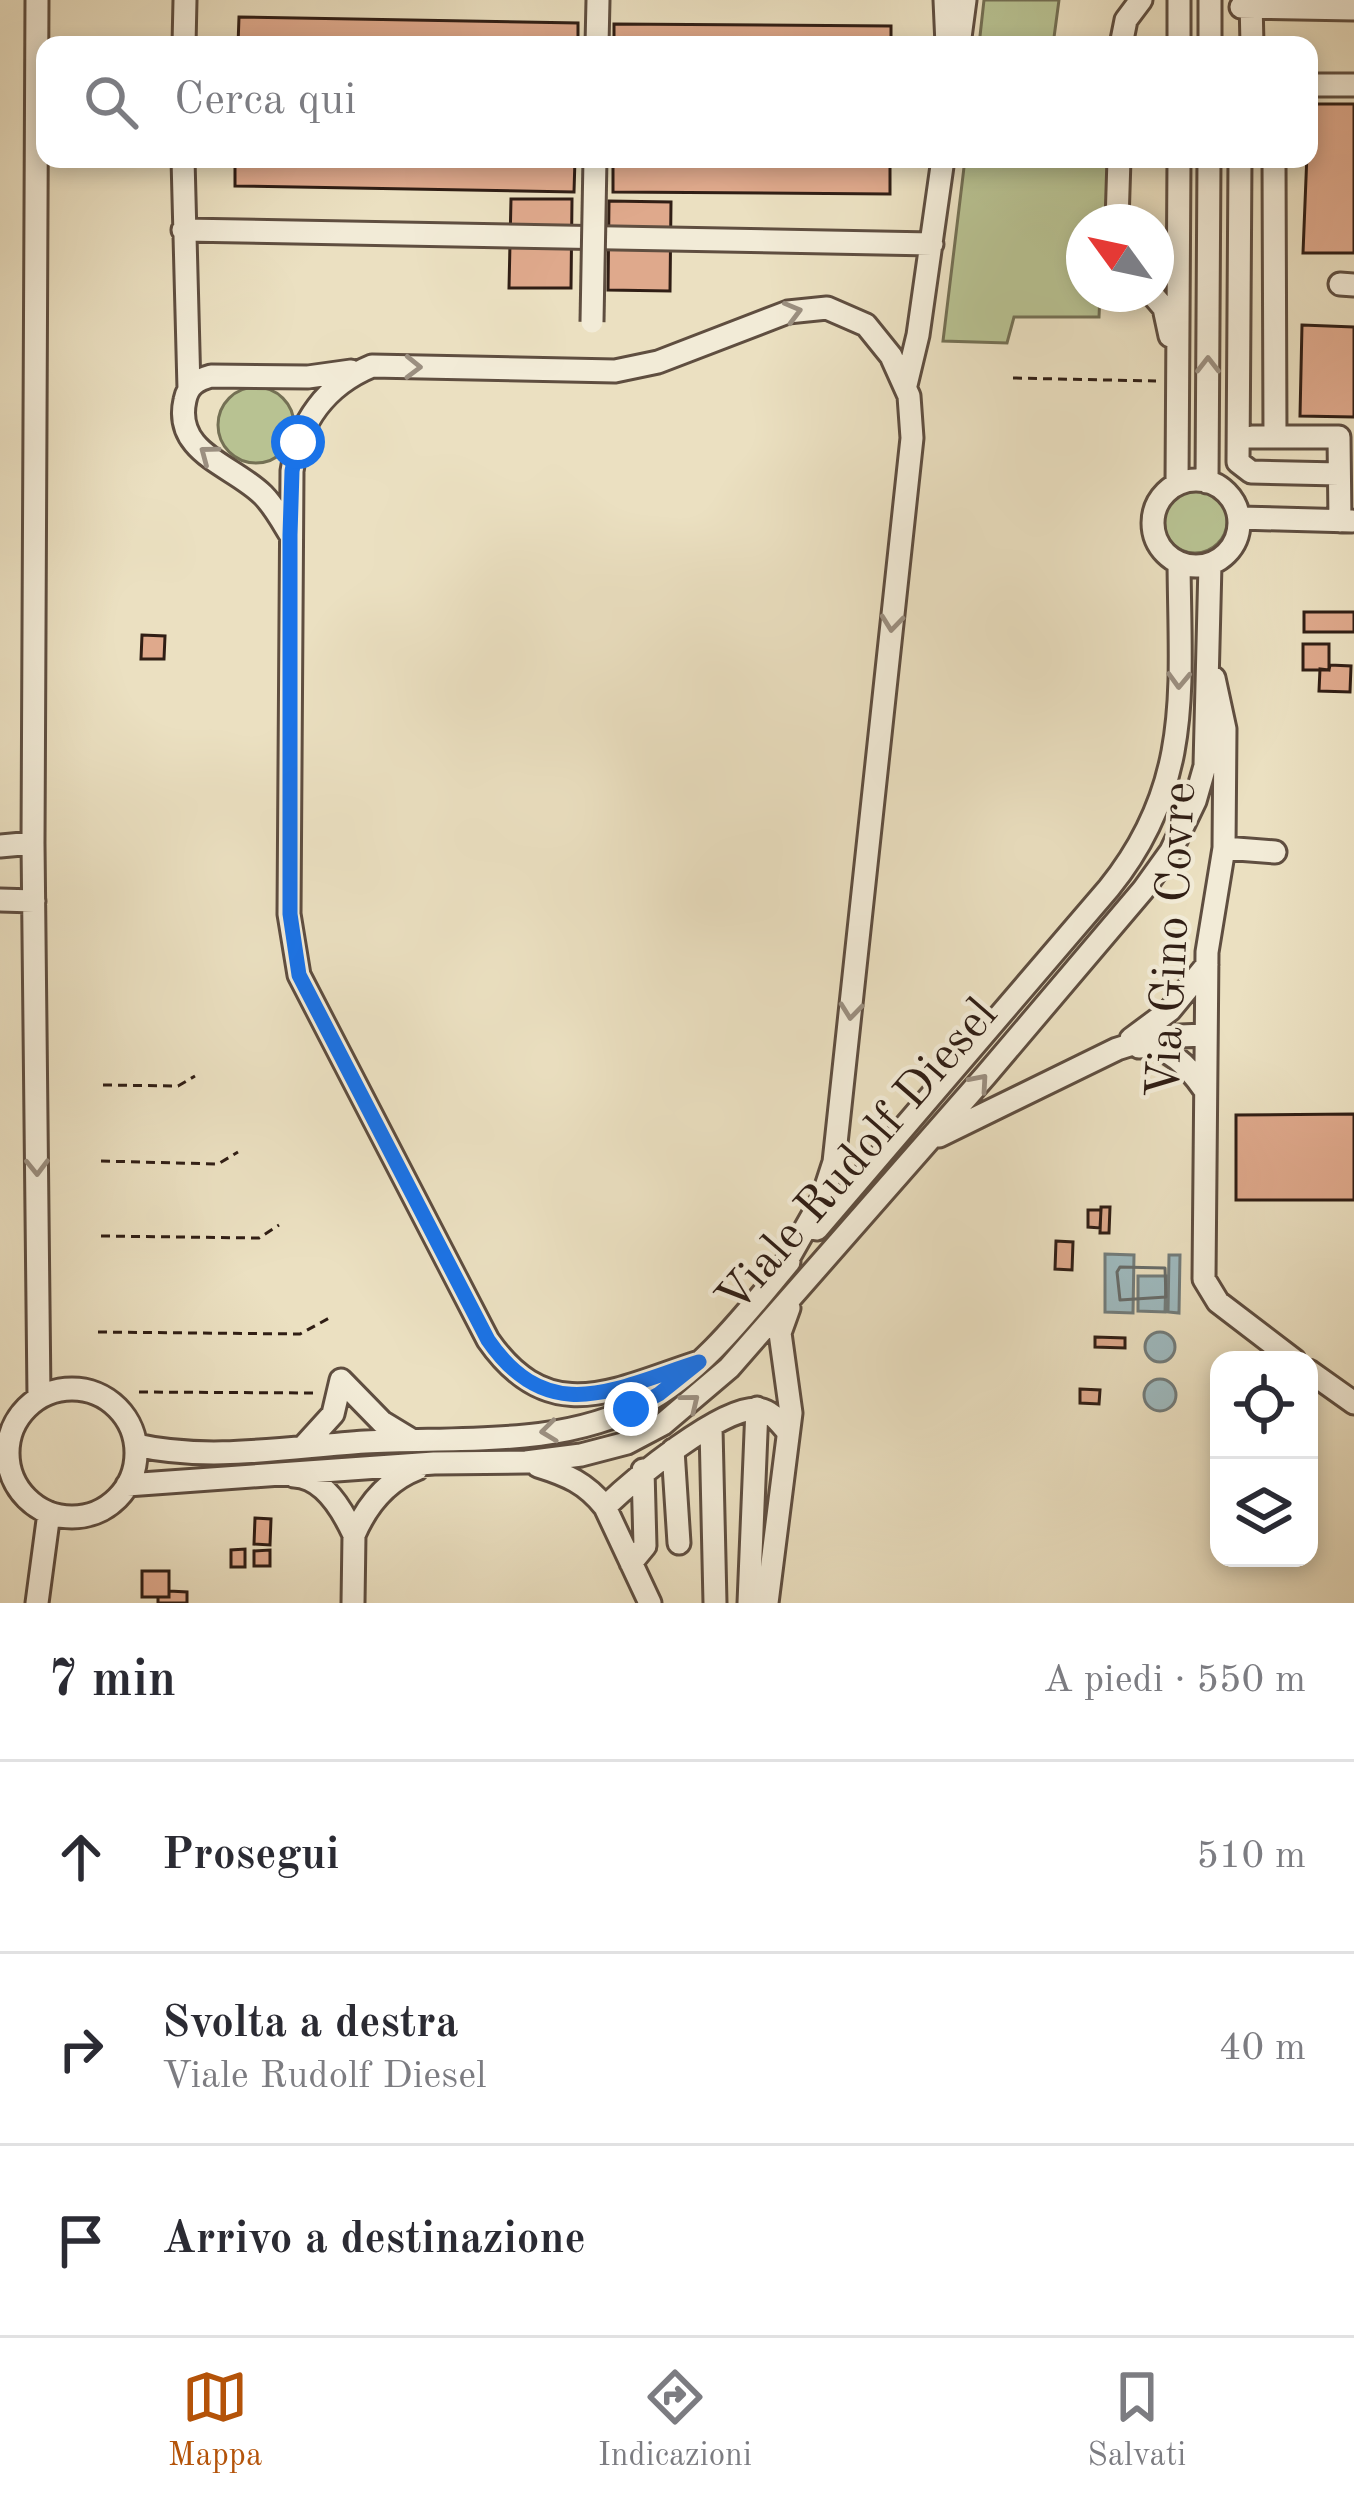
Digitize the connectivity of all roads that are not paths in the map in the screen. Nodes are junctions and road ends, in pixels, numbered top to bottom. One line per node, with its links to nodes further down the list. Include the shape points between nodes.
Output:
1 (37, 0): 12 (street)
2 (185, 0): 13 (street)
3 (598, 0): 14 (street)
4 (945, 0): 15 (street)
5 (965, 0): 16 (street)
6 (1141, 0): 17 (street)
7 (1179, 0): 18 (street)
8 (1210, 0): 19 (street)
9 (1246, 4): 10 (street); 20 (street); 21 (street)
10 (1276, 4): 11 (street)
11 (1354, 9)
12 (37, 36)
13 (184, 36)
14 (597, 36)
15 (946, 36)
16 (960, 36)
17 (1123, 36)
18 (1179, 36)
19 (1210, 36)
20 (1242, 36)
21 (1251, 36)
22 (1318, 85): 23 (street)
23 (1354, 85)
24 (36, 168): 55 (street)
25 (183, 168): 35 (street)
26 (595, 168): 39 (street, bridge)
27 (943, 168): 36 (street)
28 (1118, 168): 34 (street)
29 (1179, 168): 43 (street)
30 (1209, 168): 47 (street, one-way to 30)
31 (1240, 168): 45 (street, via 1238,458)
32 (1253, 168): 37 (street)
33 (1273, 168): 37 (street)
34 (1117, 204)
35 (183, 230): 36 (street); 42 (street)
36 (932, 244): 41 (street)
37 (1264, 296): 44 (street)
38 (1165, 312): 43 (street)
39 (592, 322)
40 (372, 366): 41 (street, one-way to 41, via 615,371 814,307 866,325); 42 (street, via 319,377 211,376); 51 (street, via 333,388 301,434)
41 (906, 385): 66 (street, one-way to 66, via 912,438 834,1162)
42 (189, 389): 51 (street, one-way to 42, via 264,496 189,439)
43 (1179, 393): 48 (street)
44 (1263, 437): 45 (street); 46 (street, via 1339,437)
45 (1251, 472): 46 (street)
46 (1339, 474): 50 (street)
47 (1208, 482): 48 (street); 49 (street, via 1228,495)
48 (1177, 484): 52 (street, via 1153,518 1158,545)
49 (1239, 518): 50 (street); 53 (street, via 1232,546)
50 (1347, 521)
51 (290, 535): 69 (street, via 290,927 309,998 488,1340 511,1367 543,1390 573,1397)
52 (1179, 563): 53 (street); 66 (street, Viale Rudolf Diesel, one-way to 66, via 1175,754 1141,843)
53 (1210, 564): 54 (street, Viale Rudolf Diesel)
54 (1208, 661): 57 (street, Via Gino Covre, via 1225,720); 65 (street, Viale Rudolf Diesel, one-way to 54, via 1171,851 1205,766)
55 (33, 843): 56 (street); 60 (street)
56 (0, 846)
57 (1224, 848): 58 (street); 61 (street, Via Gino Covre)
58 (1275, 852)
59 (0, 900): 60 (street)
60 (34, 901): 71 (street, one-way to 71)
61 (1207, 964): 62 (street, Via Gino Covre); 63 (street, via 1170,1010)
62 (1204, 1035): 63 (street); 64 (street, Via Gino Covre)
63 (1117, 1048): 64 (street, via 1165,1050); 65 (street)
64 (1205, 1090): 68 (street, Via Gino Covre, via 1208,1290)
65 (928, 1142): 67 (street, Viale Rudolf Diesel)
66 (780, 1274): 69 (street, Viale Rudolf Diesel)
67 (808, 1279): 75 (street, via 781,1328); 80 (street, Viale Rudolf Diesel, one-way to 67, via 601,1451 663,1424 715,1382)
68 (1282, 1351)
69 (699, 1362): 76 (street, Viale Rudolf Diesel, one-way to 76, via 647,1402 583,1427)
70 (1318, 1377): 72 (street)
71 (39, 1397): 77 (street, via 80,1389 101,1395 118,1407); 86 (street, via 23,1411 8,1448 18,1487)
72 (1354, 1403)
73 (757, 1408): 74 (street); 75 (street); 94 (street)
74 (711, 1428): 79 (street); 93 (street)
75 (788, 1432): 95 (street)
76 (410, 1440): 78 (street, Viale Rudolf Diesel); 78 (street, via 341,1380 329,1420)
77 (136, 1445): 78 (street, Viale Rudolf Diesel, via 186,1454); 84 (street)
78 (303, 1447)
79 (673, 1450): 82 (street); 88 (street)
80 (526, 1462): 81 (street, Viale Rudolf Diesel); 85 (street, via 589,1487)
81 (434, 1463): 83 (street, Viale Rudolf Diesel); 87 (street, via 384,1488)
82 (643, 1470): 85 (street); 89 (street, via 645,1546)
83 (257, 1475): 84 (street, Viale Rudolf Diesel); 87 (street, via 305,1476 335,1502)
84 (128, 1485): 86 (street, via 101,1510)
85 (605, 1507): 89 (street)
86 (49, 1513): 90 (street)
87 (354, 1535): 91 (street)
88 (679, 1543)
89 (632, 1563): 92 (street)
90 (37, 1603)
91 (353, 1603)
92 (650, 1603)
93 (715, 1603)
94 (749, 1603)
95 (766, 1603)

